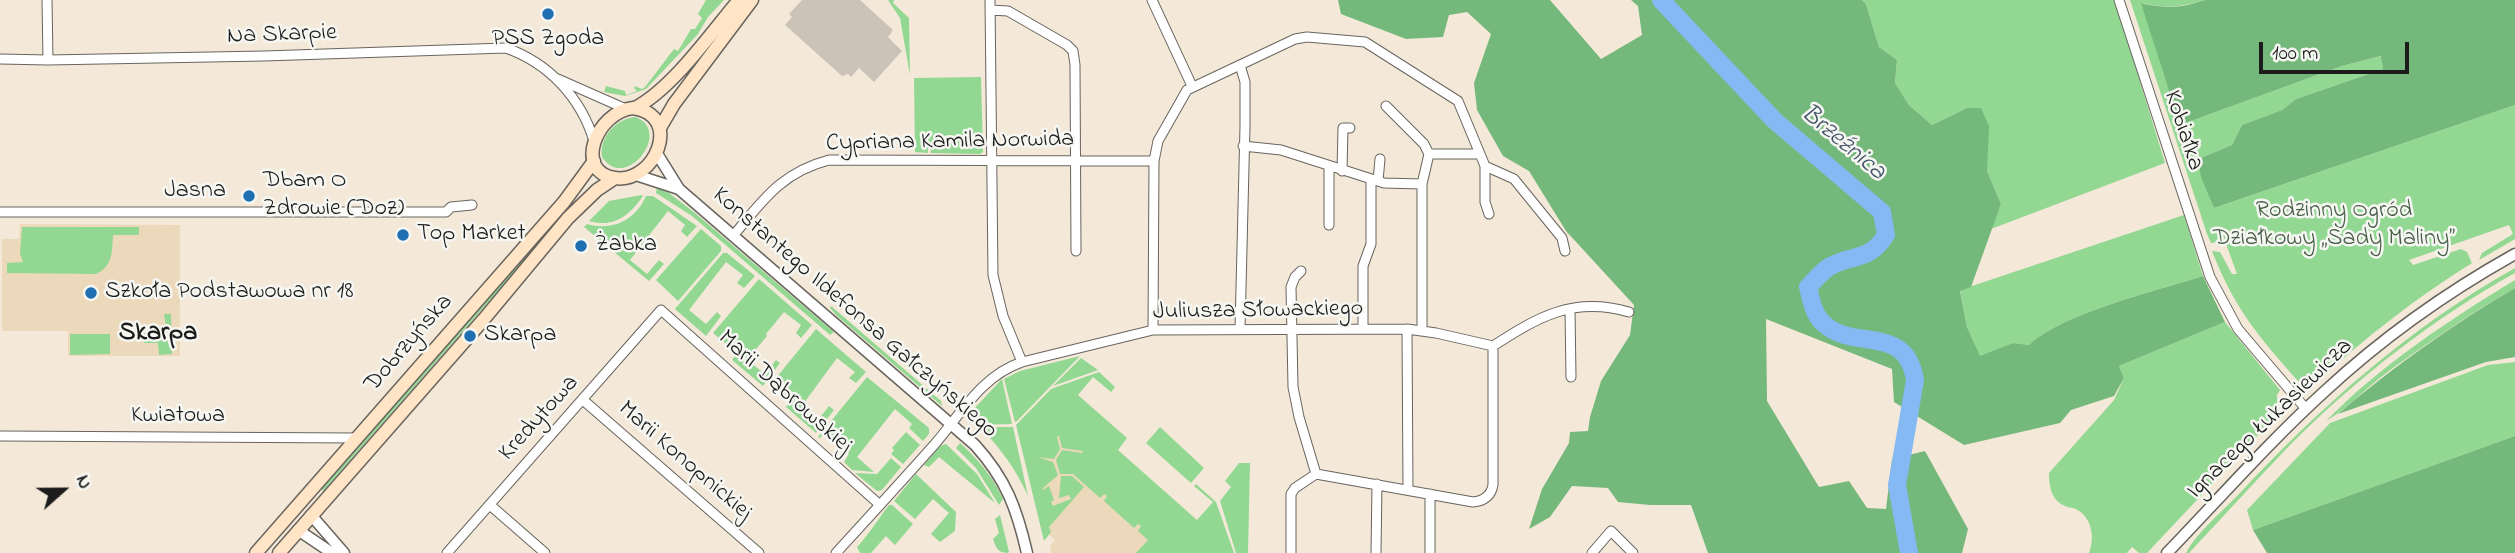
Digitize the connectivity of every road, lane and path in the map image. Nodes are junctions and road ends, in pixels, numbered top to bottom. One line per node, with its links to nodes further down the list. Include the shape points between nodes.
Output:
1 (47, 0): 8 (street)
2 (739, 0): 13 (main road, via 666,85 646,102)
3 (752, 0): 14 (main road)
4 (1152, 0): 11 (street)
5 (2119, 0): 56 (street, Kobiałka, via 2215,288 2250,344)
6 (990, 5): 23 (street, via 1073,51); 25 (street)
7 (0, 59): 8 (street, Na Skarpie)
8 (48, 60): 10 (street, Na Skarpie, via 498,47 524,55)
9 (1240, 65): 11 (street); 17 (street, via 1245,82); 20 (street, via 1300,37 1366,42 1458,101)
10 (556, 78): 13 (street); 16 (street, via 584,114)
11 (1192, 86): 24 (street, via 1158,141)
12 (1387, 106): 19 (street)
13 (630, 108): 14 (main road, via 650,113); 16 (main road, via 608,120)
14 (660, 128): 18 (main road)
15 (1350, 128): 28 (street, via 1343,128)
16 (594, 141): 22 (main road)
17 (1243, 146): 26 (street, via 1281,150); 46 (street)
18 (656, 152): 29 (main road); 33 (street, Konstantego Ildefonsa Gałczyńskiego)
19 (1429, 154): 20 (street); 32 (street)
20 (1478, 154): 27 (street)
21 (1380, 159): 31 (street)
22 (594, 161): 30 (main road, via 605,175); 59 (main road, Dobrzyńska, via 564,202)
23 (1075, 161): 24 (street, Cypriana Kamila Norwida); 25 (street, Cypriana Kamila Norwida); 39 (street)
24 (1154, 161): 49 (street)
25 (991, 162): 38 (street, Cypriana Kamila Norwida, via 821,162 780,183); 53 (street, via 995,285)
26 (1329, 166): 28 (street); 37 (street)
27 (1485, 166): 36 (street); 40 (street, via 1514,179 1562,238)
28 (1342, 171): 31 (street)
29 (636, 175): 30 (main road); 33 (street, Konstantego Ildefonsa Gałczyńskiego)
30 (615, 178): 67 (main road, Dobrzyńska, via 568,218)
31 (1374, 181): 32 (street); 47 (street, via 1371,244 1363,266)
32 (1422, 184): 51 (street)
33 (679, 189): 38 (street, Konstantego Ildefonsa Gałczyńskiego)
34 (472, 205): 35 (street, Jasna, via 446,212)
35 (0, 212)
36 (1489, 214)
37 (1329, 225)
38 (733, 236): 57 (street, Konstantego Ildefonsa Gałczyńskiego)
39 (1076, 251)
40 (1566, 251)
41 (2515, 254): 56 (street, Ignacego Łukasiewicza, via 2379,345)
42 (1301, 271): 50 (street, via 1291,287)
43 (1570, 309): 45 (street); 52 (street, via 1533,320); 54 (street)
44 (661, 310): 55 (street, Kredytowa); 66 (street, Marii Dąbrowskiej)
45 (1629, 312)
46 (1240, 329): 49 (street, Juliusza Słowackiego); 50 (street, Juliusza Słowackiego)
47 (1363, 329): 48 (street, Juliusza Słowackiego); 50 (street, Juliusza Słowackiego)
48 (1407, 329): 51 (street, Juliusza Słowackiego); 62 (street)
49 (1153, 330): 53 (street, Juliusza Słowackiego)
50 (1293, 330): 60 (street, via 1293,387)
51 (1422, 330): 52 (street, Juliusza Słowackiego)
52 (1493, 346): 63 (street, via 1491,492 1472,502)
53 (1022, 362): 57 (street, Juliusza Słowackiego, via 989,379)
54 (1571, 377)
55 (583, 400): 65 (street, Kredytowa); 76 (street, Marii Konopnickiej)
56 (2306, 408): 84 (street, Ignacego Łukasiewicza)
57 (951, 423): 66 (street, Juliusza Słowackiego); 78 (street, Konstantego Ildefonsa Gałczyńskiego, via 987,458 1006,487 1019,516)
58 (0, 436): 59 (street, Kwiatowa)
59 (355, 438): 64 (main road, Dobrzyńska)
60 (1316, 474): 61 (street); 79 (street, via 1291,494)
61 (1377, 484): 62 (street); 80 (street)
62 (1408, 490): 63 (street)
63 (1430, 494): 81 (street)
64 (298, 505): 67 (street); 68 (main road, Dobrzyńska)
65 (490, 505): 74 (street, Kredytowa); 75 (street)
66 (880, 505): 77 (street, Juliusza Słowackiego)
67 (311, 515): 69 (main road, Dobrzyńska); 73 (street)
68 (285, 521): 69 (street); 70 (main road, Dobrzyńska)
69 (298, 530): 71 (main road, Dobrzyńska); 72 (street)
70 (256, 553)
71 (279, 553)
72 (332, 553)
73 (344, 553)
74 (447, 553)
75 (545, 553)
76 (759, 553)
77 (836, 553)
78 (1027, 553)
79 (1291, 553)
80 (1376, 553)
81 (1430, 553)
82 (1592, 553): 83 (street, via 1611,531)
83 (1633, 553)
84 (2167, 553)

